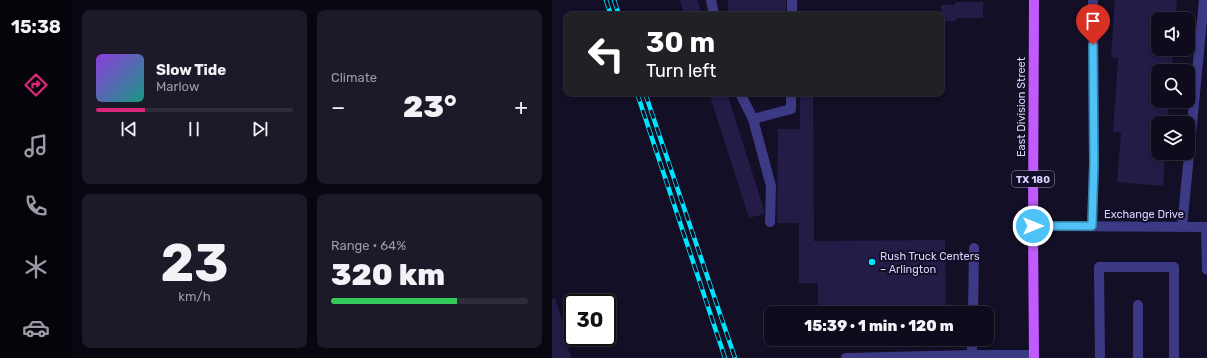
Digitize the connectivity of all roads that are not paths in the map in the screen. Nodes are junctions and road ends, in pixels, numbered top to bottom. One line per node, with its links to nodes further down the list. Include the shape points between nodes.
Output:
1 (711, 0): 6 (street)
2 (792, 0): 7 (street)
3 (1034, 0): 12 (main road, East Division Street / TX 180)
4 (1093, 0): 13 (street)
5 (1204, 0): 14 (street)
6 (713, 12)
7 (792, 12)
8 (742, 96): 10 (street)
9 (791, 96): 10 (street, via 791,109)
10 (753, 119): 11 (street, via 771,186)
11 (770, 222)
12 (1033, 226): 13 (street, Exchange Drive); 21 (main road, East Division Street / TX 180)
13 (1092, 226): 14 (street, Exchange Drive)
14 (1182, 227): 15 (street, Exchange Drive)
15 (1206, 227): 17 (street)
16 (974, 248): 19 (street)
17 (1207, 270)
18 (1138, 305): 25 (street)
19 (973, 306)
20 (972, 356): 21 (street); 22 (street)
21 (1034, 356)
22 (894, 357): 23 (street)
23 (846, 358)
24 (1100, 358): 26 (street, via 1099,267 1174,267)
25 (1138, 358)
26 (1174, 358)

